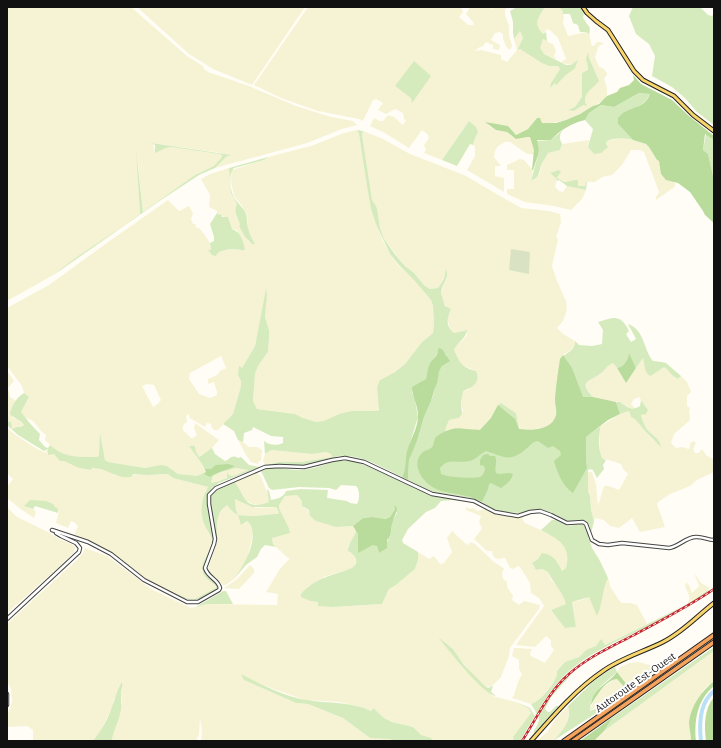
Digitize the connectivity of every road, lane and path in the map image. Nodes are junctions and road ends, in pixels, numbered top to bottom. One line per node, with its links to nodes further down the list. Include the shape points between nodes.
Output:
1 (583, 7): 2 (main road, via 608,30 641,78 674,96)
2 (714, 131)
3 (714, 540): 5 (street, via 694,537 673,548 622,543 599,544 592,540 583,522 567,524 540,511 518,516 496,512 471,500 432,494 357,460 338,459 300,468 268,466 222,484 210,495 215,542 206,568 208,575 220,585 219,590 198,602 187,602 144,580 111,554 88,542 52,530 76,543 80,548 79,552)
4 (714, 603): 10 (main road, via 675,635 602,671 567,702)
5 (7, 619)
6 (714, 635): 11 (highway, Autoroute Est-Ouest)
7 (714, 642): 12 (highway, Autoroute Est-Ouest)
8 (7, 694): 9 (street)
9 (7, 705)
10 (531, 741)
11 (564, 741)
12 (573, 741)

